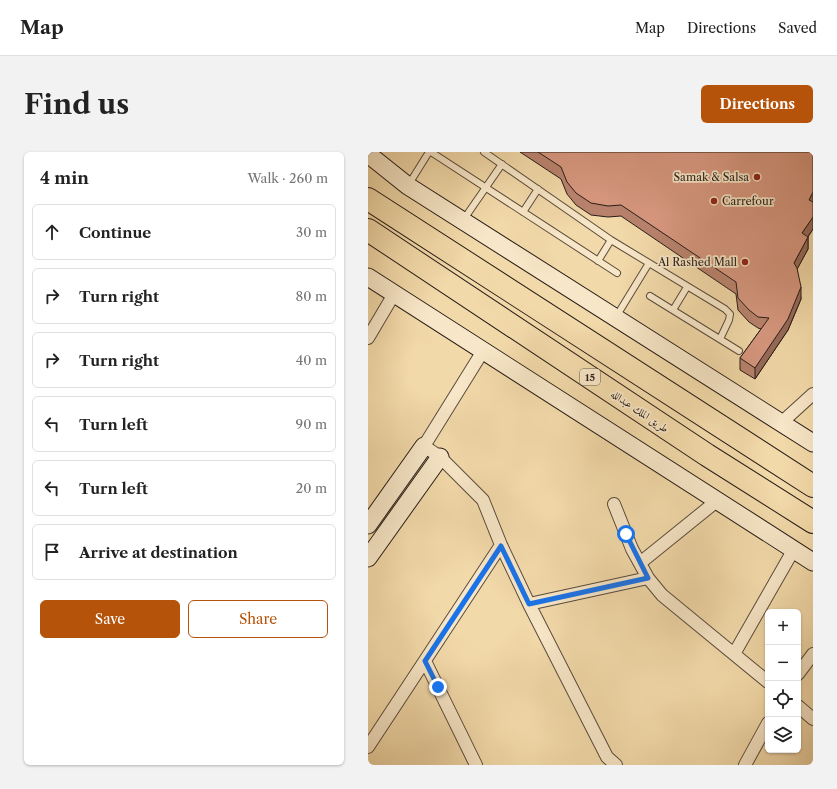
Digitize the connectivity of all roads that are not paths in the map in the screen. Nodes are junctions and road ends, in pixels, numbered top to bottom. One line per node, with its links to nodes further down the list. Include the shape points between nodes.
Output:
1 (430, 152): 5 (lane); 6 (lane)
2 (484, 152): 4 (lane)
3 (368, 154): 5 (main road)
4 (502, 164): 6 (lane); 7 (lane)
5 (408, 186): 10 (main road)
6 (486, 188): 9 (lane); 10 (lane)
7 (538, 189): 9 (lane); 12 (lane)
8 (368, 199): 27 (highway, 15)
9 (523, 212): 13 (lane)
10 (463, 221): 21 (main road)
11 (368, 230): 36 (highway, طريق الملك عبدالله / 15, via 700,451)
12 (611, 240): 13 (lane); 14 (lane)
13 (598, 261): 15 (lane)
14 (649, 263): 17 (lane); 21 (lane)
15 (617, 273)
16 (368, 277): 18 (main road)
17 (687, 287): 20 (lane); 23 (lane, via 730,314)
18 (394, 294): 22 (street); 24 (main road)
19 (650, 296): 20 (lane)
20 (673, 310): 23 (lane)
21 (615, 318): 28 (main road)
22 (368, 338)
23 (720, 339): 25 (lane)
24 (483, 351): 30 (street); 34 (main road)
25 (739, 351)
26 (813, 394): 28 (street)
27 (697, 413): 32 (highway); 33 (highway, 15)
28 (780, 424): 29 (main road)
29 (813, 443)
30 (424, 446): 31 (street); 37 (main road)
31 (440, 457): 38 (street, via 483,500); 40 (main road)
32 (813, 476)
33 (813, 486)
34 (718, 500): 39 (main road); 42 (street)
35 (614, 504): 42 (street)
36 (813, 522)
37 (369, 523)
38 (501, 546): 44 (street); 47 (street)
39 (794, 549): 41 (main road); 45 (street)
40 (368, 558)
41 (813, 562)
42 (640, 563): 43 (street)
43 (648, 578): 44 (street); 45 (street, via 662,595)
44 (529, 604): 55 (street, via 607,757)
45 (734, 654): 49 (street)
46 (813, 654): 48 (street)
47 (425, 661): 53 (street); 54 (street)
48 (801, 670)
49 (767, 681)
50 (801, 709): 51 (street)
51 (813, 719)
52 (765, 729): 56 (street)
53 (368, 747)
54 (476, 765)
55 (616, 765)
56 (746, 765)

